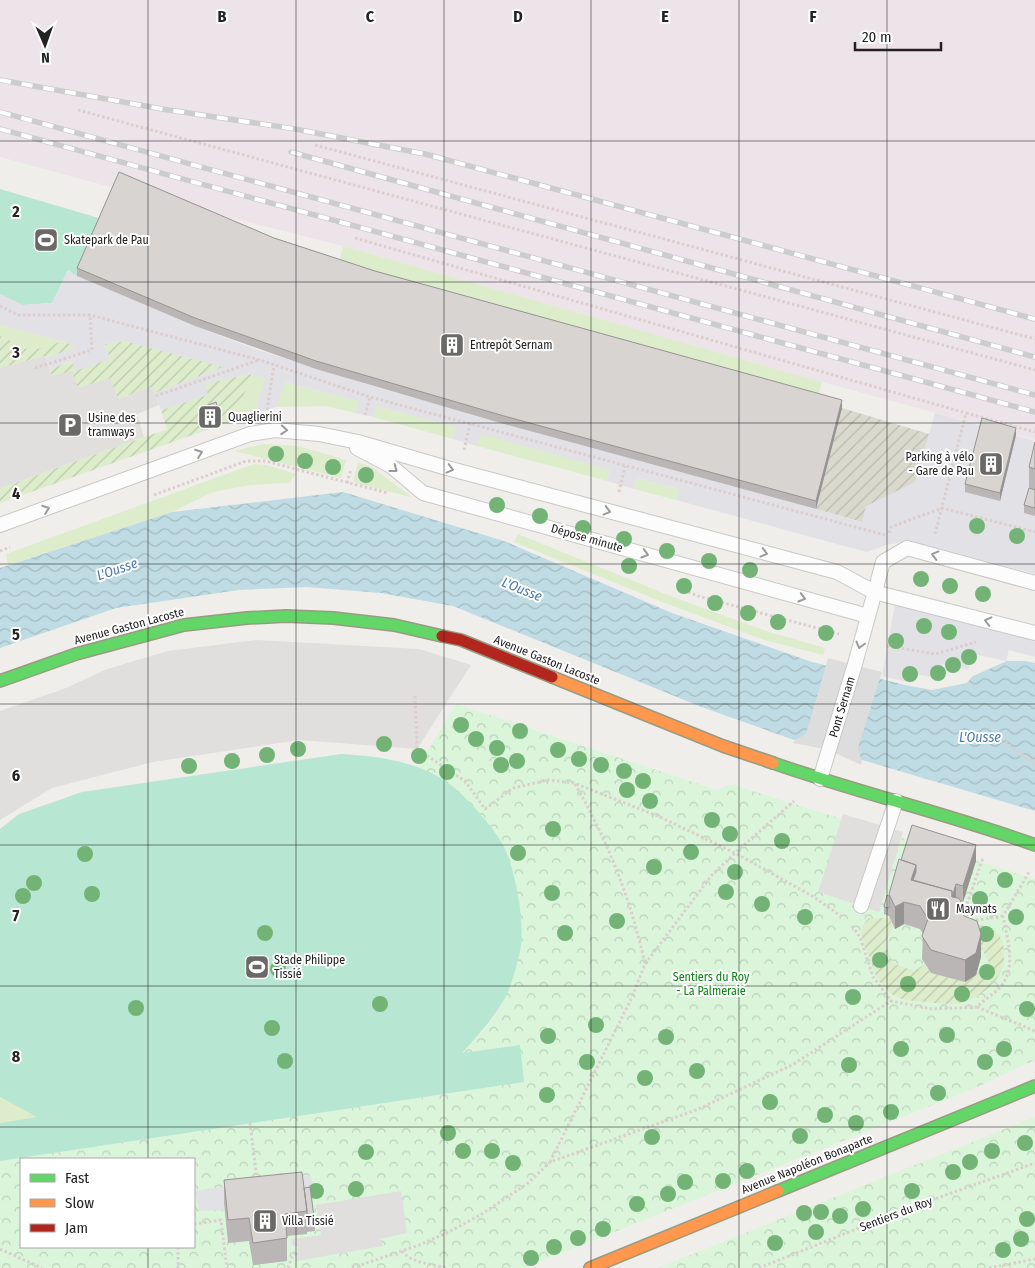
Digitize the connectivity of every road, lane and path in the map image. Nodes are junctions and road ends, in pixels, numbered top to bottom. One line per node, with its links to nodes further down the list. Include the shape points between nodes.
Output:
1 (78, 110): 10 (path)
2 (315, 145): 6 (path)
3 (355, 238): 13 (path)
4 (1, 307): 5 (path, via 18,315)
5 (90, 315): 7 (path); 9 (path, via 92,350)
6 (1035, 340)
7 (260, 360): 8 (path); 11 (path)
8 (274, 364): 12 (path); 15 (path)
9 (35, 368)
10 (1035, 370)
11 (156, 396)
12 (370, 397): 14 (path); 16 (path)
13 (966, 413): 17 (path); 24 (path)
14 (366, 415)
15 (265, 416)
16 (470, 424): 19 (path); 21 (path)
17 (1035, 432)
18 (319, 434): 25 (lane, one-way to 18, via 250,434 275,430); 30 (lane, one-way to 30, via 837,572); 31 (lane, Dépose minute, one-way to 31, via 356,447 391,466 424,492)
19 (464, 450)
20 (352, 462): 22 (path)
21 (625, 466): 23 (path); 27 (path)
22 (347, 483)
23 (618, 492)
24 (942, 508): 26 (path); 28 (path)
25 (0, 525)
26 (1035, 532)
27 (888, 536)
28 (934, 538)
29 (1035, 583): 30 (lane, Pont Sernam, one-way to 30, via 907,548 883,562)
30 (874, 592): 31 (lane, Pont Sernam); 32 (lane, one-way to 30)
31 (868, 616): 39 (lane, Pont Sernam, one-way to 39)
32 (1035, 633)
33 (980, 641): 34 (path, via 935,654)
34 (887, 646)
35 (0, 681): 39 (main road, Avenue Gaston Lacoste, via 76,654 184,625 286,616 394,625 461,640 723,746)
36 (415, 696): 40 (path, via 417,749 465,780 485,808 512,788 548,780)
37 (1005, 742): 38 (path)
38 (1035, 765)
39 (820, 779): 41 (main road, Avenue Gaston Lacoste); 43 (path)
40 (574, 783): 43 (path, via 660,817); 52 (path, via 613,858 630,904)
41 (896, 801): 42 (main road, Avenue Gaston Lacoste, via 996,830); 48 (lane)
42 (1035, 845)
43 (735, 852): 52 (path, via 711,876); 53 (path, via 814,897 853,926 860,937 873,977)
44 (983, 857): 47 (path)
45 (1035, 871): 49 (path, via 1031,869)
46 (968, 885): 47 (path)
47 (973, 885): 51 (path)
48 (861, 906)
49 (1003, 916): 50 (path); 54 (path, via 1010,961 1007,974 1001,986)
50 (969, 922)
51 (961, 923)
52 (645, 964): 58 (path, via 632,998)
53 (891, 1001): 54 (path, via 932,1009); 58 (path, via 792,1065 696,1110)
54 (977, 1008): 55 (path)
55 (1035, 1031)
56 (1035, 1086): 73 (main road, Avenue Napoléon Bonaparte)
57 (250, 1123): 60 (path)
58 (550, 1162): 64 (path, via 527,1184 480,1215)
59 (1035, 1163): 74 (path, Sentiers du Roy, via 904,1210)
60 (257, 1181)
61 (195, 1224): 69 (path, via 221,1220)
62 (178, 1248): 68 (path)
63 (0, 1250): 67 (path)
64 (402, 1251): 71 (path); 72 (path, via 413,1260)
65 (297, 1252): 70 (path)
66 (1035, 1259): 75 (path)
67 (42, 1268)
68 (178, 1268)
69 (227, 1268)
70 (288, 1268)
71 (352, 1268)
72 (446, 1268)
73 (590, 1268)
74 (759, 1268)
75 (989, 1268)

